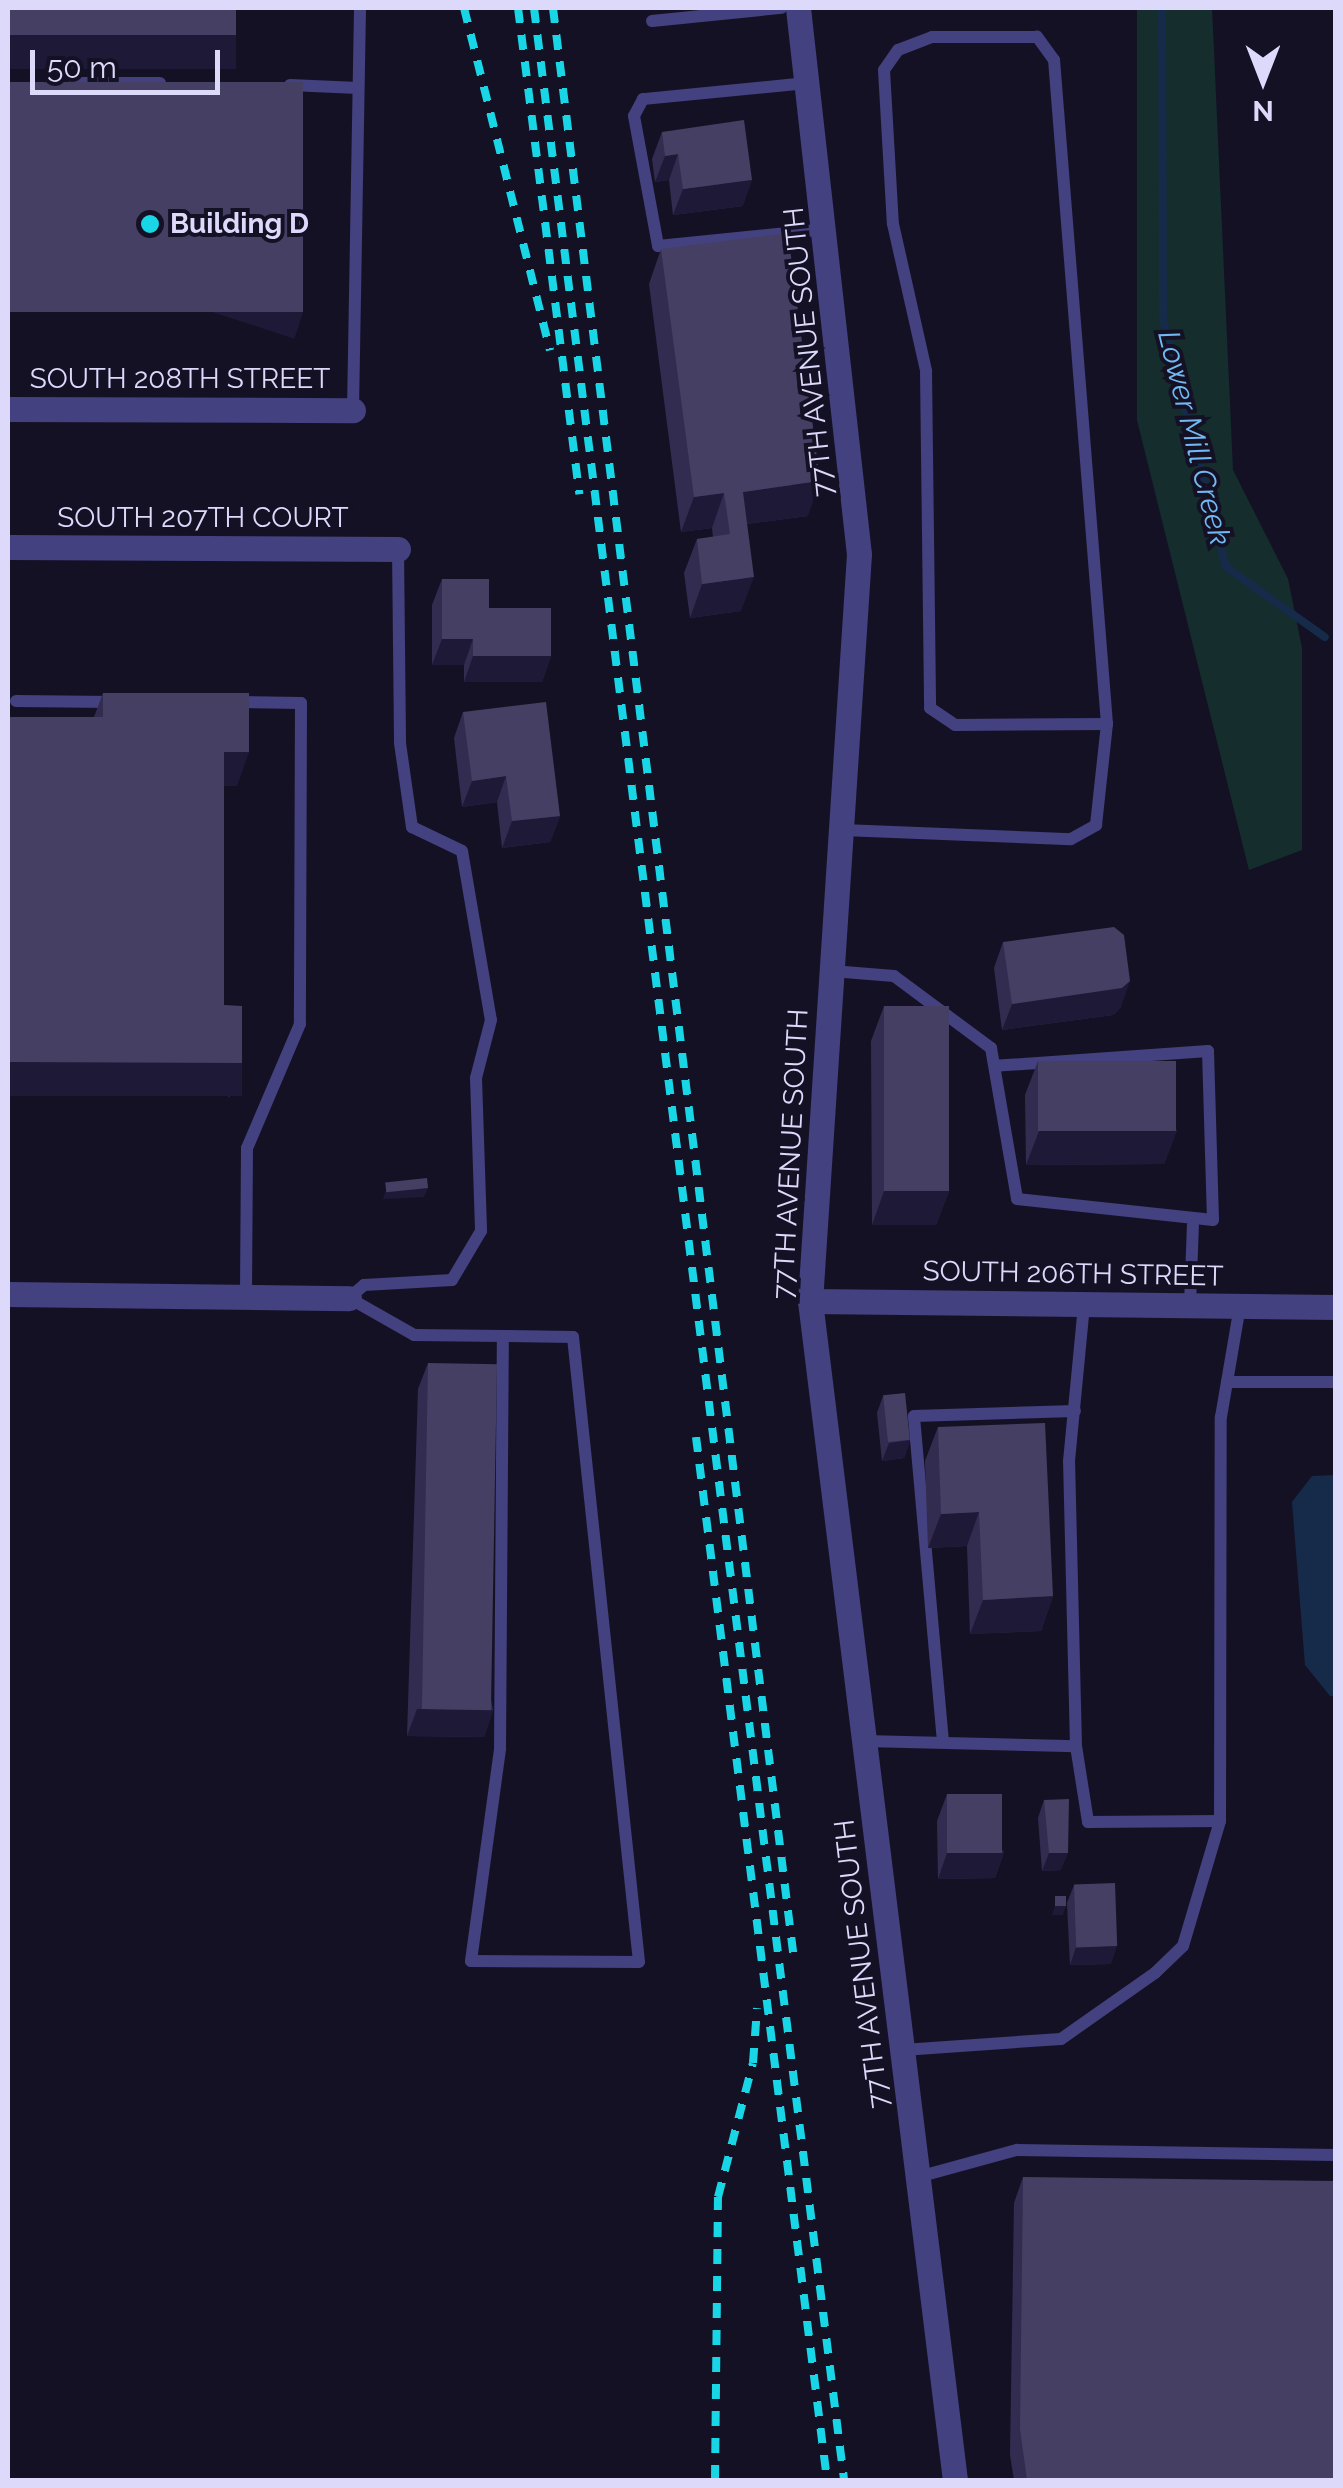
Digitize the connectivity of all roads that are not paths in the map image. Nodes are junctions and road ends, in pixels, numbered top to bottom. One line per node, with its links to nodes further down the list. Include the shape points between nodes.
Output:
1 (360, 8): 9 (lane)
2 (782, 8): 4 (lane)
3 (798, 8): 6 (street, 77TH AVENUE SOUTH)
4 (652, 20)
5 (177, 83): 7 (lane)
6 (807, 83): 10 (street, 77TH AVENUE SOUTH); 10 (lane, via 642,99 634,116 658,246)
7 (47, 84)
8 (271, 85): 9 (lane)
9 (358, 88): 12 (lane)
10 (826, 229): 19 (street, 77TH AVENUE SOUTH, via 859,554)
11 (8, 409): 12 (street, SOUTH 208TH STREET)
12 (352, 410)
13 (8, 547): 14 (street, SOUTH 207TH COURT)
14 (398, 550): 25 (lane, via 400,743 412,827 462,850 491,1020 476,1078 481,1231 452,1280 364,1285)
15 (16, 701): 16 (lane)
16 (130, 702)
17 (206, 702): 24 (lane, via 301,702 300,1024 247,1148)
18 (1107, 724): 18 (lane, via 1054,60 1037,38 932,36 898,50 884,70 893,224 926,371 930,708 955,725); 19 (lane, via 1096,825 1071,839)
19 (843, 830): 20 (street, 77TH AVENUE SOUTH)
20 (832, 971): 21 (lane, via 894,976 950,1010 991,1048); 26 (street, 77TH AVENUE SOUTH)
21 (996, 1066): 22 (lane, via 1017,1199 1172,1212); 22 (lane, via 1208,1051 1213,1220)
22 (1192, 1224): 28 (lane)
23 (8, 1294): 24 (street)
24 (246, 1296): 25 (street)
25 (348, 1298): 31 (lane, via 414,1335)
26 (810, 1301): 27 (street, SOUTH 206TH STREET); 35 (street, 77TH AVENUE SOUTH)
27 (1084, 1304): 28 (street, SOUTH 206TH STREET); 34 (lane)
28 (1190, 1305): 29 (street, SOUTH 206TH STREET)
29 (1240, 1306): 30 (street, SOUTH 206TH STREET); 32 (lane)
30 (1336, 1307)
31 (503, 1336): 31 (lane, via 573,1337 640,1962 471,1961 500,1748)
32 (1226, 1382): 33 (lane); 38 (lane)
33 (1336, 1382)
34 (1076, 1411): 36 (lane, via 914,1416); 37 (lane)
35 (865, 1741): 36 (lane); 39 (street, 77TH AVENUE SOUTH)
36 (943, 1742): 37 (lane)
37 (1076, 1746): 38 (lane, via 1088,1822)
38 (1220, 1821): 39 (lane, via 1189,1932 1155,1973 1061,2039)
39 (903, 2050): 41 (street, 77TH AVENUE SOUTH)
40 (1336, 2155): 41 (lane, via 1017,2150)
41 (918, 2178): 42 (street, 77TH AVENUE SOUTH)
42 (955, 2480)

